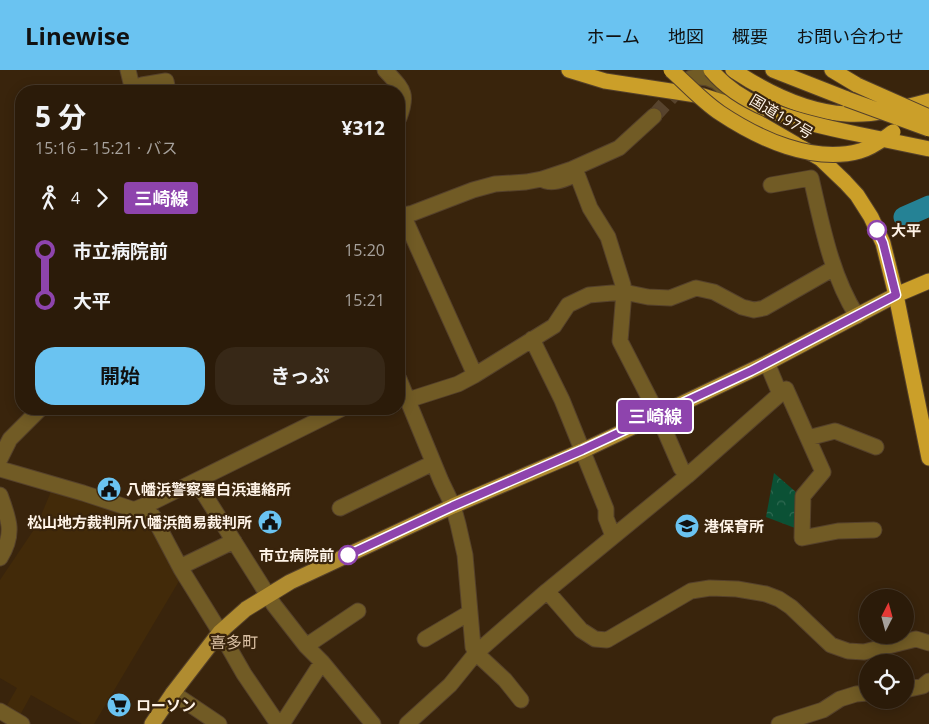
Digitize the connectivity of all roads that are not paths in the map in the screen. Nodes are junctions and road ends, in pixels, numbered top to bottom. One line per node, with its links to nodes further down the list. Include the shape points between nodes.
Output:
1 (128, 70): 10 (street)
2 (385, 70): 12 (street)
3 (569, 70): 13 (highway, 国道197号, via 605,81 703,96)
4 (671, 70): 14 (highway, bridge, via 718,112 745,128 807,152 838,156 862,151 878,143)
5 (712, 70): 18 (highway, bridge, via 761,106 790,118)
6 (733, 70): 14 (highway, via 781,97 822,111 867,113)
7 (773, 70): 17 (highway, bridge)
8 (832, 70): 16 (highway, bridge, via 878,96)
9 (691, 78): 13 (street, via 710,78 722,85 727,93)
10 (140, 84): 11 (street, via 166,81)
11 (167, 85)
12 (398, 85)
13 (725, 103): 26 (highway, 国道197号, via 821,159 845,182 871,217 883,243)
14 (929, 103)
15 (654, 116): 19 (street, via 619,148 572,170)
16 (929, 117)
17 (929, 129)
18 (929, 149)
19 (542, 179): 21 (street, via 495,184); 25 (street, via 558,181 577,174 590,208 608,237)
20 (772, 185): 23 (street, via 811,178)
21 (405, 215)
22 (405, 225): 30 (street)
23 (834, 268): 25 (street, via 764,308 754,310 714,292 696,288 670,298); 27 (street, via 846,299)
24 (929, 282): 26 (highway)
25 (624, 292): 28 (street, via 589,295 568,305 554,326); 36 (street, via 620,341)
26 (896, 295): 27 (main road); 40 (highway, 国道197号)
27 (857, 316): 29 (main road)
28 (532, 339): 30 (street); 39 (street)
29 (767, 363): 32 (street); 36 (main road)
30 (475, 375): 33 (street)
31 (405, 394): 33 (street)
32 (780, 394): 37 (street, via 786,389); 44 (street)
33 (408, 400): 42 (street)
34 (34, 415): 41 (street, via 10,439)
35 (329, 415): 45 (street)
36 (658, 415): 39 (main road); 44 (street)
37 (808, 438): 38 (street, via 835,431); 50 (street, via 823,472 803,496 802,538 838,531)
38 (876, 446)
39 (582, 450): 47 (main road); 51 (street, via 606,509)
40 (929, 458)
41 (0, 459)
42 (434, 463): 47 (street); 48 (street)
43 (0, 469): 49 (street)
44 (686, 476): 51 (street)
45 (196, 481): 49 (street); 52 (street)
46 (0, 495): 53 (street, via 9,520 10,535)
47 (453, 506): 56 (main road); 58 (street, via 465,555)
48 (340, 508)
49 (136, 509): 54 (street, via 153,516)
50 (874, 530)
51 (613, 536): 55 (street)
52 (234, 540): 54 (street); 56 (street)
53 (0, 558)
54 (180, 567): 59 (street)
55 (547, 591): 61 (street, via 581,630 595,639 607,640 691,591 710,588 737,589 779,599 831,645 848,651 864,652 916,639); 63 (street)
56 (268, 595): 59 (main road); 62 (street)
57 (358, 611): 62 (street)
58 (469, 613): 60 (street); 63 (street)
59 (220, 632): 67 (main road); 74 (street)
60 (425, 639)
61 (929, 643)
62 (306, 646): 64 (street)
63 (476, 653): 69 (street); 77 (street, via 450,684)
64 (322, 662): 75 (street); 76 (street)
65 (929, 681): 66 (street)
66 (914, 688)
67 (173, 693): 72 (main road); 73 (street)
68 (859, 694): 78 (street, via 840,698 823,710)
69 (521, 700)
70 (1, 714): 71 (street)
71 (22, 724)
72 (152, 724)
73 (218, 724)
74 (278, 724)
75 (282, 724)
76 (373, 724)
77 (407, 724)
78 (779, 724)

